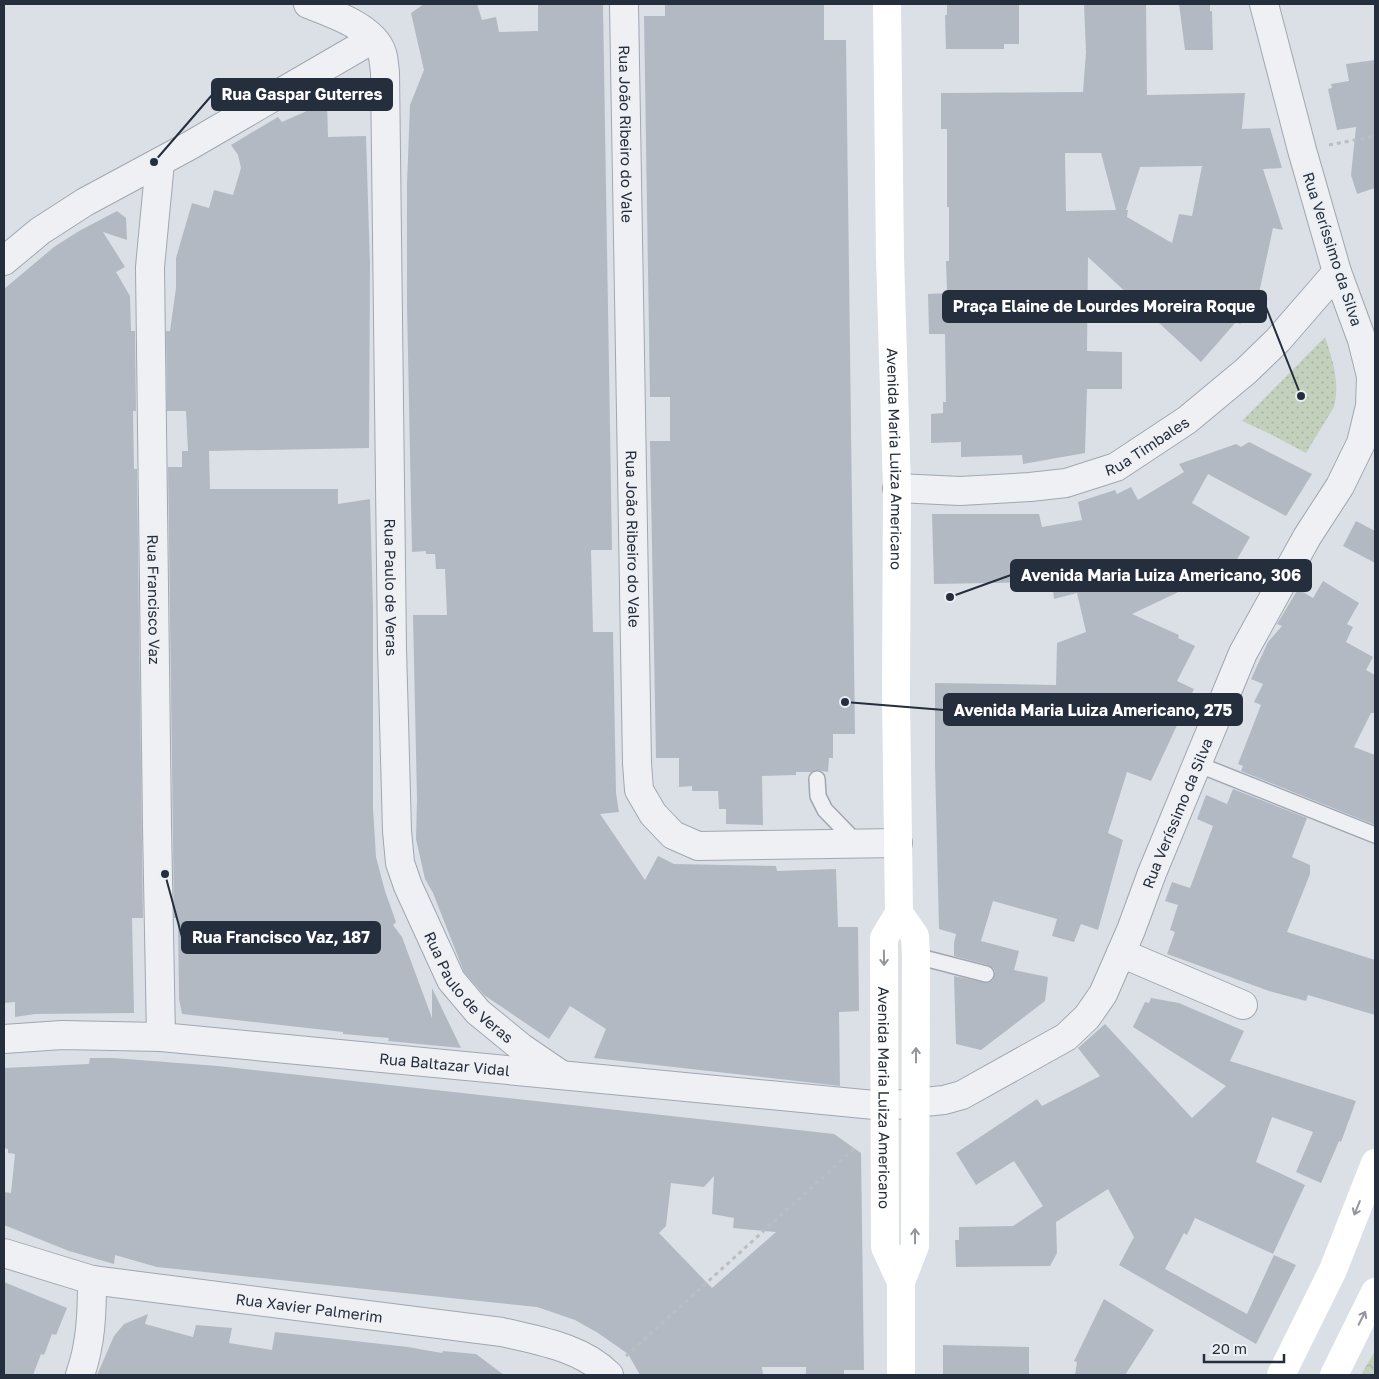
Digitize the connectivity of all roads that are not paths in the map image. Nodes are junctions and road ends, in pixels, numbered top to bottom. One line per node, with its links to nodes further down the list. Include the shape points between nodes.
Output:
1 (308, 4): 5 (street, via 351,22)
2 (624, 4): 13 (street, Rua João Ribeiro do Vale, via 639,790 653,814 673,835 698,846)
3 (888, 4): 9 (main road, Avenida Maria Luiza Americano, via 890,257)
4 (1264, 4): 8 (street, Rua Veríssimo da Silva)
5 (373, 39): 6 (street); 22 (street, Rua Paulo de Veras, via 382,51 385,72 392,648 400,863 451,980 478,1012)
6 (160, 162): 7 (street, via 85,202 40,231); 20 (street, Rua Francisco Vaz, via 150,268)
7 (4, 261)
8 (1337, 272): 9 (street, Rua Timbales, via 1278,340 1246,371 1187,420 1116,467 1066,483 1030,487 960,491); 10 (street, Rua Veríssimo da Silva, via 1362,340 1371,376 1370,406 1361,442 1340,486 1307,537 1243,653)
9 (897, 488): 14 (main road, Avenida Maria Luiza Americano)
10 (1197, 764): 12 (lane); 16 (street, Rua Veríssimo da Silva)
11 (817, 780): 13 (lane, via 818,796 825,810)
12 (1375, 835)
13 (857, 843): 14 (street, Rua João Ribeiro do Vale)
14 (898, 843): 15 (main road, Avenida Maria Luiza Americano)
15 (899, 914): 17 (main road, Avenida Maria Luiza Americano, via 915,936); 24 (main road, Avenida Maria Luiza Americano, one-way to 24, via 884,938)
16 (1121, 953): 19 (street); 23 (street, Rua Veríssimo da Silva, via 1103,994 1066,1037 962,1095)
17 (916, 956): 18 (lane); 23 (main road, Avenida Maria Luiza Americano, one-way to 17)
18 (986, 974)
19 (1243, 1004)
20 (161, 1037): 21 (street, Rua Baltazar Vidal, via 62,1035); 22 (street, Rua Baltazar Vidal)
21 (4, 1039)
22 (562, 1075): 24 (street, Rua Baltazar Vidal)
23 (916, 1104): 24 (street, Rua Veríssimo da Silva); 28 (main road, Avenida Maria Luiza Americano, one-way to 23, via 915,1246)
24 (885, 1106): 28 (main road, Avenida Maria Luiza Americano, via 885,1247)
25 (1375, 1163): 33 (main road, one-way to 33, via 1333,1270)
26 (4, 1252): 27 (street, Rua Xavier Palmerim)
27 (92, 1280): 30 (street, Rua Xavier Palmerim, via 502,1332 554,1345); 31 (street, via 89,1343)
28 (901, 1282): 32 (main road, Avenida Maria Luiza Americano)
29 (1375, 1292): 34 (main road, one-way to 29)
30 (595, 1371)
31 (80, 1375)
32 (902, 1375)
33 (1281, 1375)
34 (1334, 1375)

